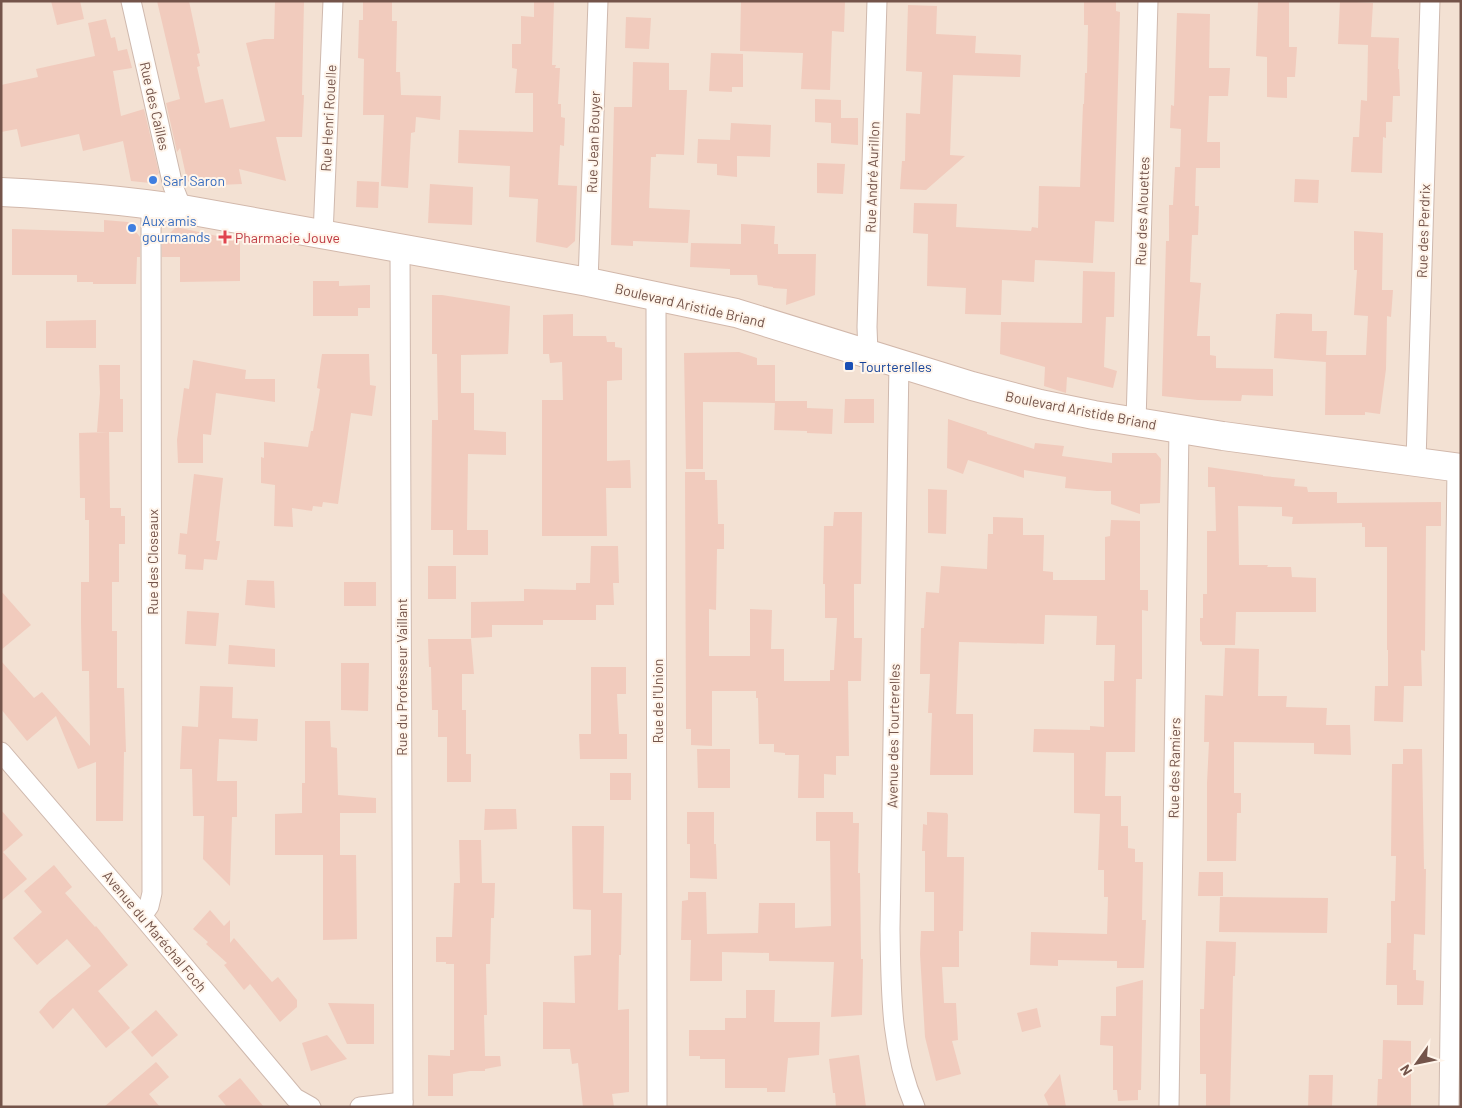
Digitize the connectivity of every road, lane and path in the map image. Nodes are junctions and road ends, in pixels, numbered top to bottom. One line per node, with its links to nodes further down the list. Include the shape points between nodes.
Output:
1 (131, 1): 9 (street, Rue des Cailles, via 173,186)
2 (333, 1): 10 (street, Rue Henri Rouelle)
3 (598, 1): 12 (street, Rue Jean Bouyer)
4 (877, 1): 14 (street, Rue André Aurillon)
5 (1148, 1): 16 (street, Rue des Alouettes)
6 (1430, 1): 18 (street, Rue des Perdrix)
7 (1, 192): 8 (main road, Boulevard Aristide Briand)
8 (151, 205): 9 (main road, Boulevard Aristide Briand); 21 (street, Rue des Closeaux, via 152,893)
9 (182, 209): 10 (main road, Boulevard Aristide Briand)
10 (322, 235): 11 (main road, Boulevard Aristide Briand)
11 (400, 248): 12 (main road, Boulevard Aristide Briand); 22 (street, Rue du Professeur Vaillant)
12 (588, 282): 13 (main road, Boulevard Aristide Briand)
13 (656, 296): 14 (main road, Boulevard Aristide Briand, via 736,313); 25 (street, Rue de l'Union)
14 (868, 353): 15 (main road, Boulevard Aristide Briand)
15 (899, 362): 16 (main road, Boulevard Aristide Briand, via 1040,404); 26 (street, Avenue des Tourterelles, via 891,992 895,1036 907,1089)
16 (1136, 422): 17 (main road, Boulevard Aristide Briand)
17 (1179, 429): 18 (main road, Boulevard Aristide Briand); 27 (street, Rue des Ramiers)
18 (1416, 461): 19 (main road, Boulevard Aristide Briand)
19 (1459, 467): 28 (street)
20 (1, 752): 21 (street, Avenue du Maréchal Foch)
21 (142, 916): 23 (street, Avenue du Maréchal Foch, via 295,1098)
22 (403, 1104): 24 (street)
23 (311, 1107)
24 (360, 1107)
25 (658, 1107)
26 (915, 1107)
27 (1168, 1107)
28 (1449, 1107)

